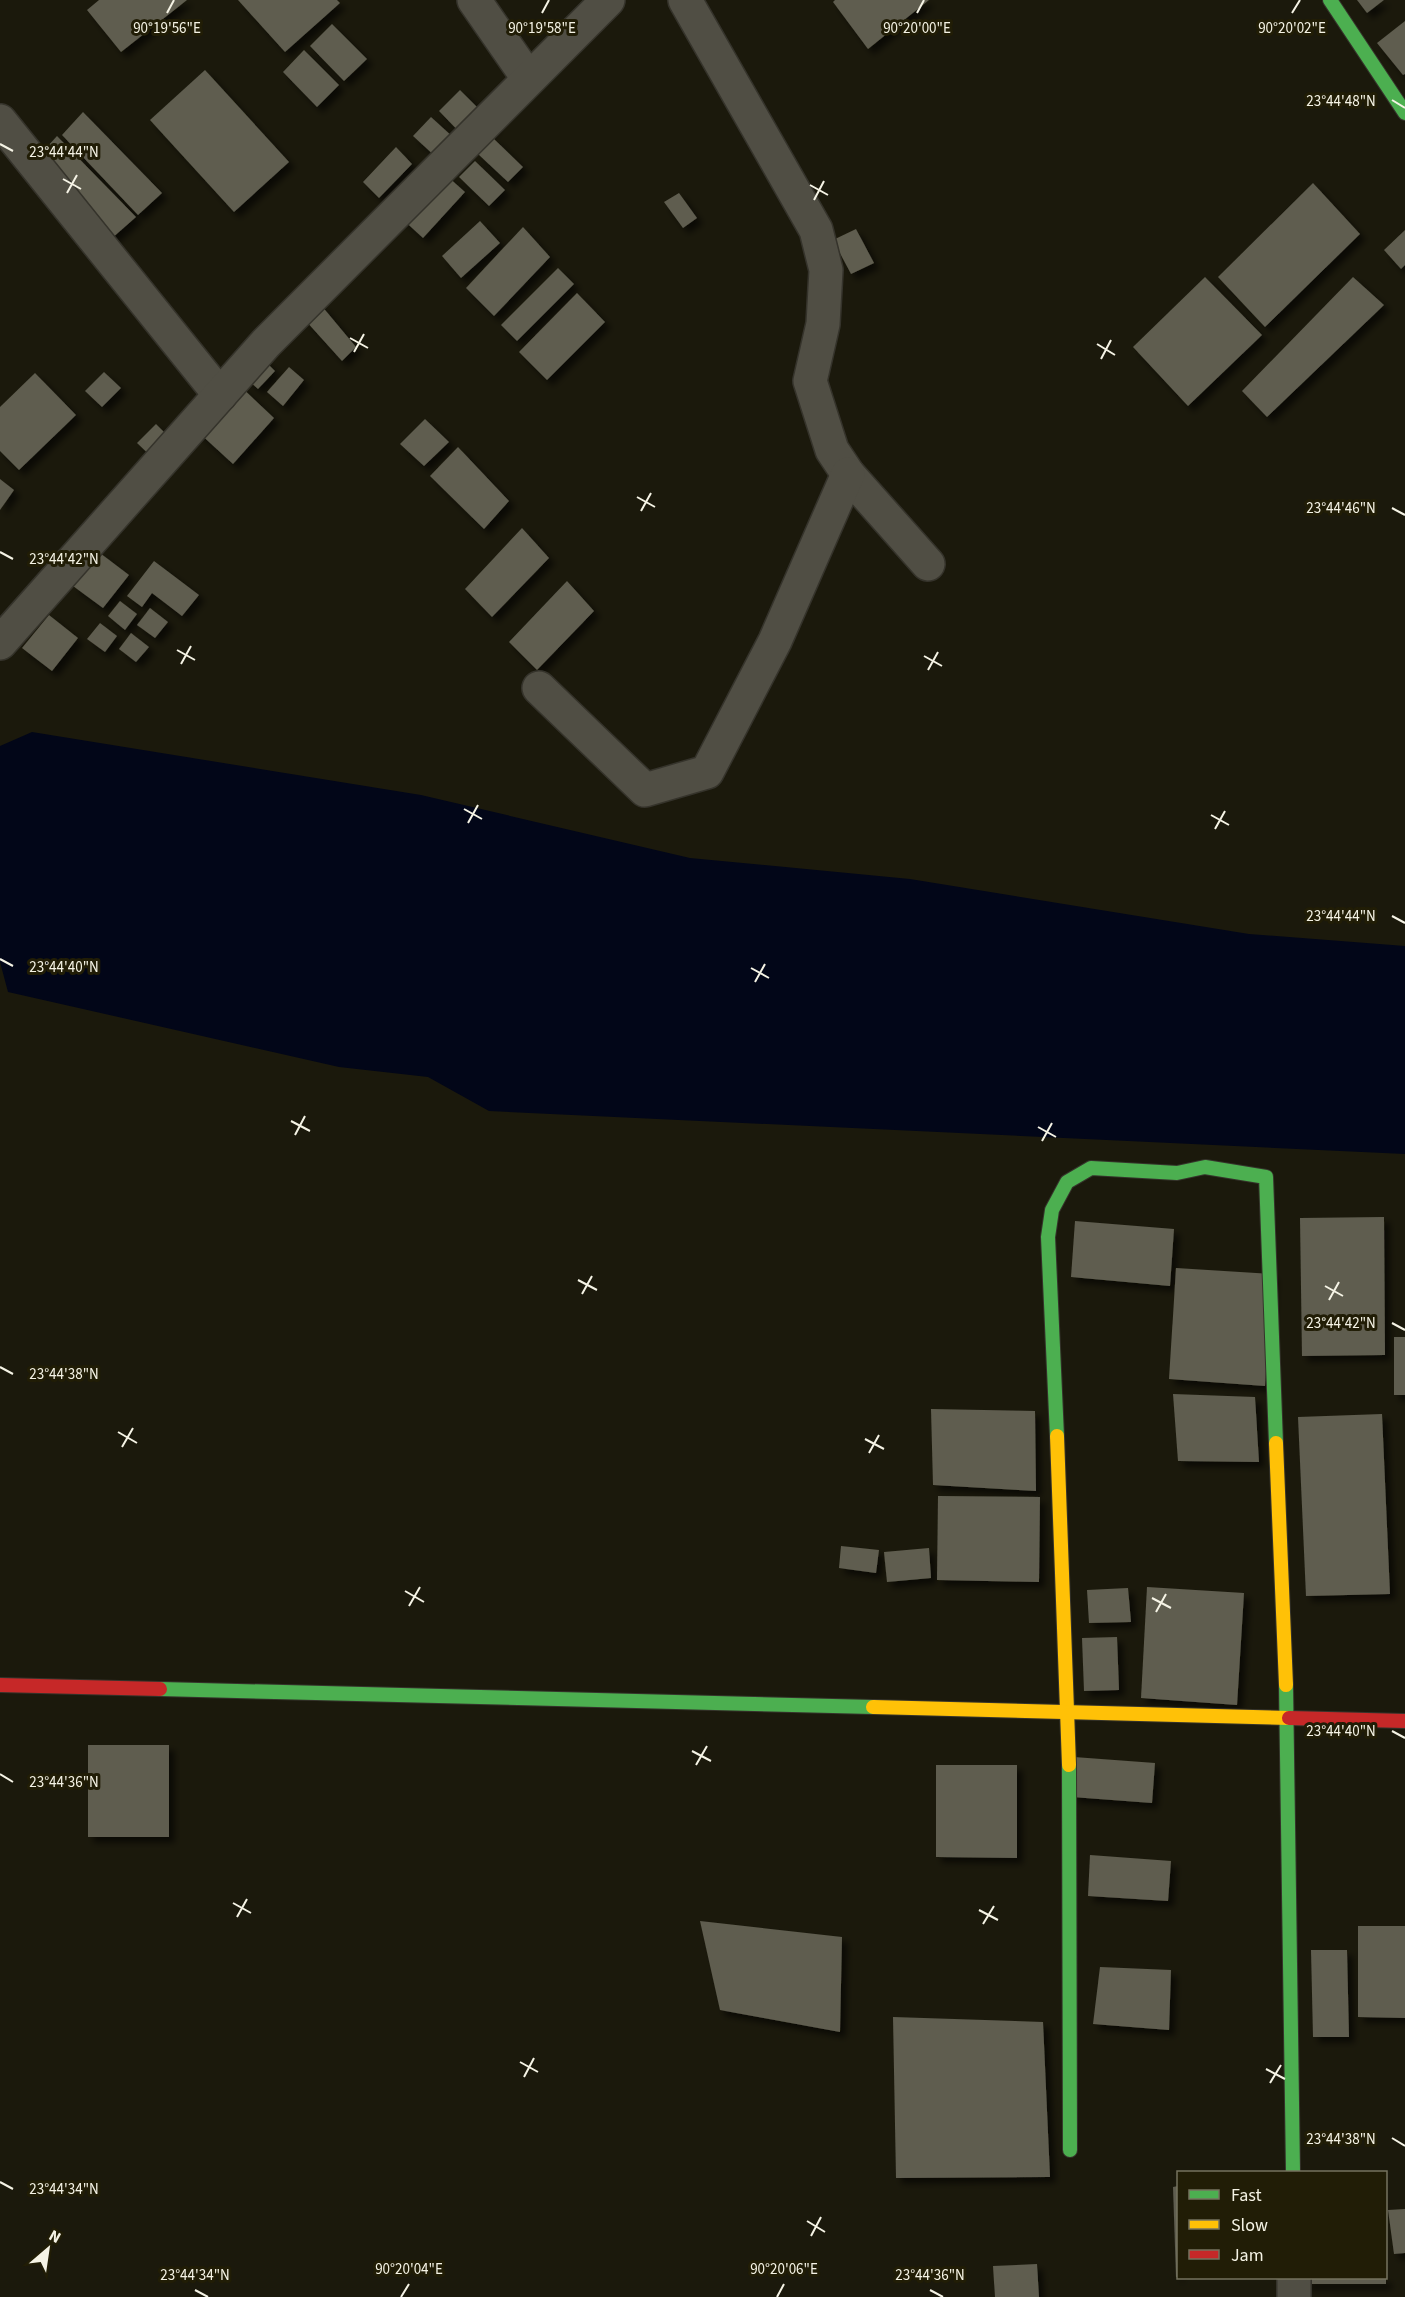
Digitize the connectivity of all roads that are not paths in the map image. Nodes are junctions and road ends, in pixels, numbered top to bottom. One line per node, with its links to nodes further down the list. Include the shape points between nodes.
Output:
1 (474, 0): 5 (street)
2 (608, 0): 5 (street)
3 (685, 0): 9 (street, via 816,230 826,270 823,324 810,381 832,450)
4 (1330, 0): 6 (street)
5 (528, 78): 8 (street, via 266,343)
6 (1405, 113)
7 (0, 121): 8 (street)
8 (220, 395): 11 (street)
9 (848, 474): 10 (street); 12 (street, via 775,641 708,772 645,790)
10 (928, 564)
11 (0, 643)
12 (540, 688)
13 (0, 1684): 14 (street)
14 (1069, 1712): 15 (street); 15 (street, via 1048,1237 1052,1210 1067,1182 1090,1168 1177,1173 1205,1167 1266,1177); 17 (street)
15 (1287, 1718): 16 (street); 18 (street)
16 (1405, 1721)
17 (1070, 2150)
18 (1293, 2171)
19 (1294, 2279): 20 (street)
20 (1294, 2297)

